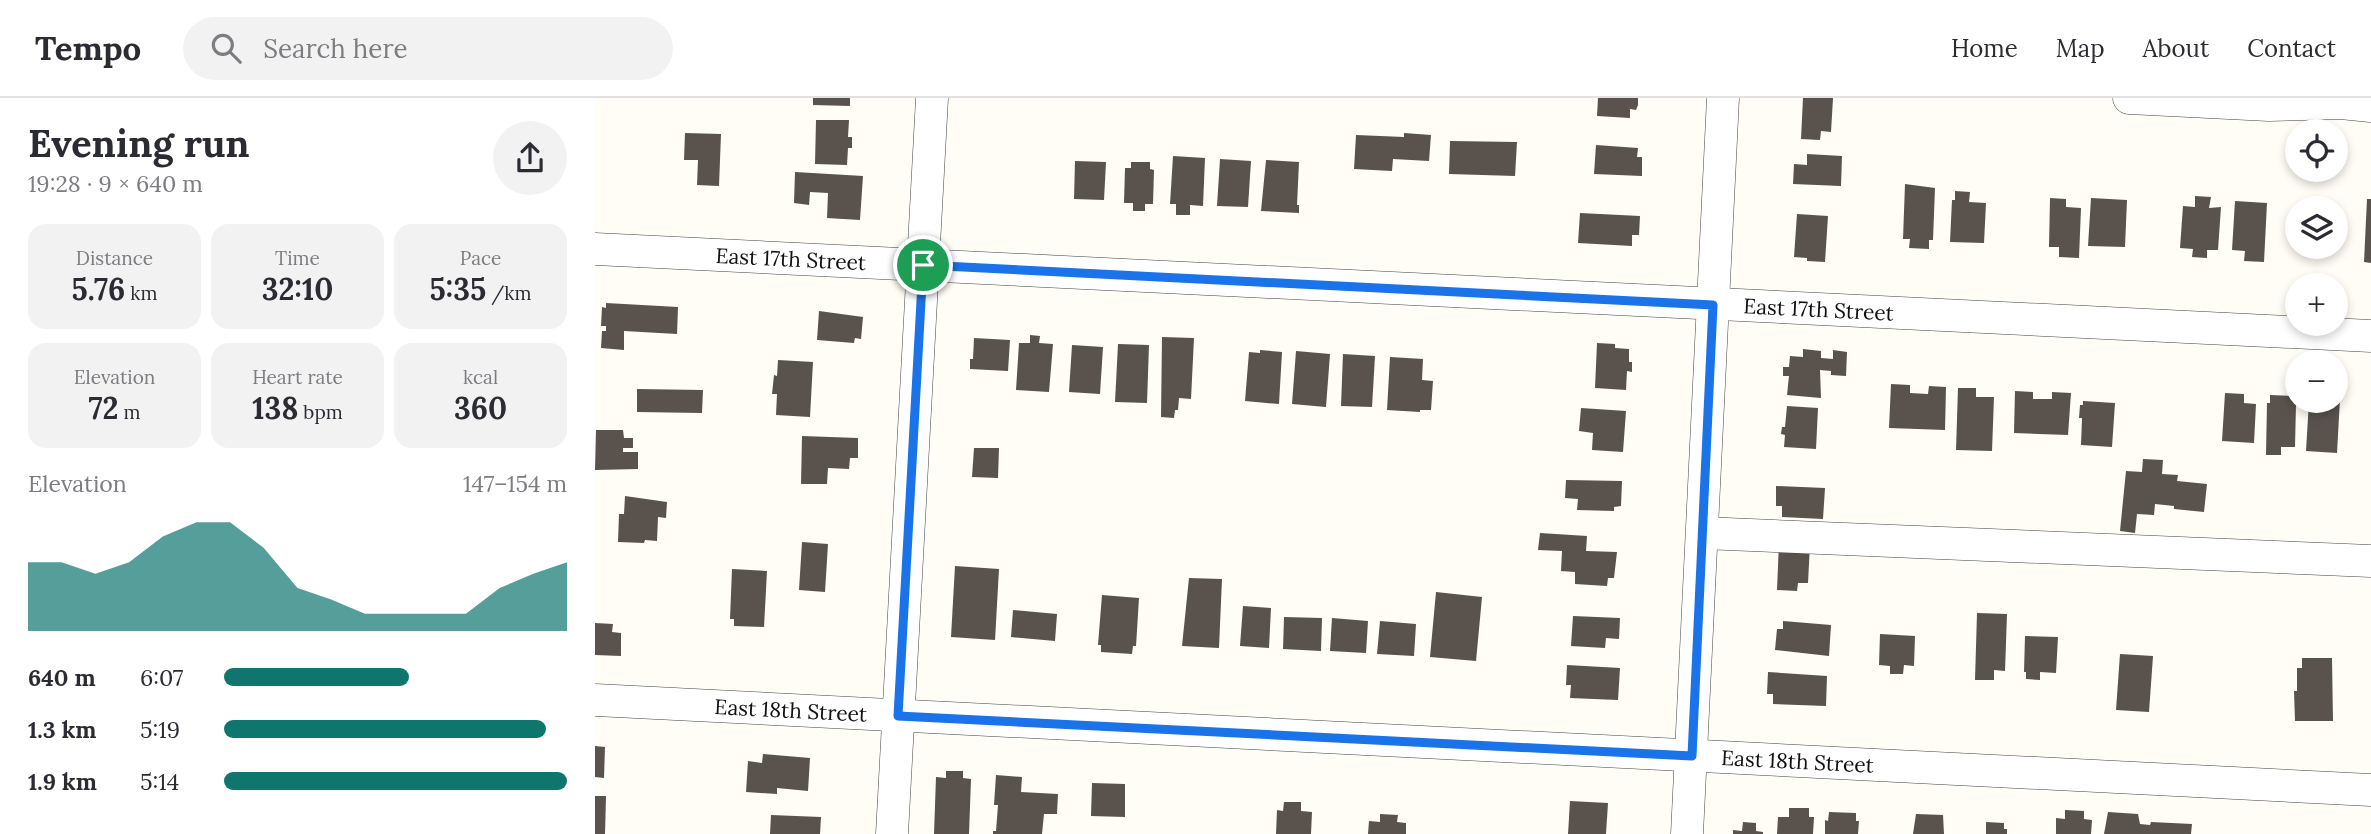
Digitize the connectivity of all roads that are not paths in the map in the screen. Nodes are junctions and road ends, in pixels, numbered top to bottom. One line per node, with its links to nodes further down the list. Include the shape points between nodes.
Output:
1 (932, 98): 6 (street)
2 (1723, 98): 7 (street)
3 (2129, 98): 4 (street)
4 (2371, 106)
5 (595, 249): 6 (street, East 17th Street)
6 (923, 265): 7 (street, East 17th Street); 12 (street)
7 (1713, 305): 8 (street, East 17th Street); 9 (street)
8 (2371, 336)
9 (1703, 533): 10 (street); 13 (street)
10 (2371, 561)
11 (595, 700): 12 (street, East 18th Street)
12 (898, 716): 13 (street, East 18th Street); 15 (street)
13 (1692, 756): 14 (street, East 18th Street); 16 (street)
14 (2371, 790)
15 (892, 834)
16 (1687, 834)

